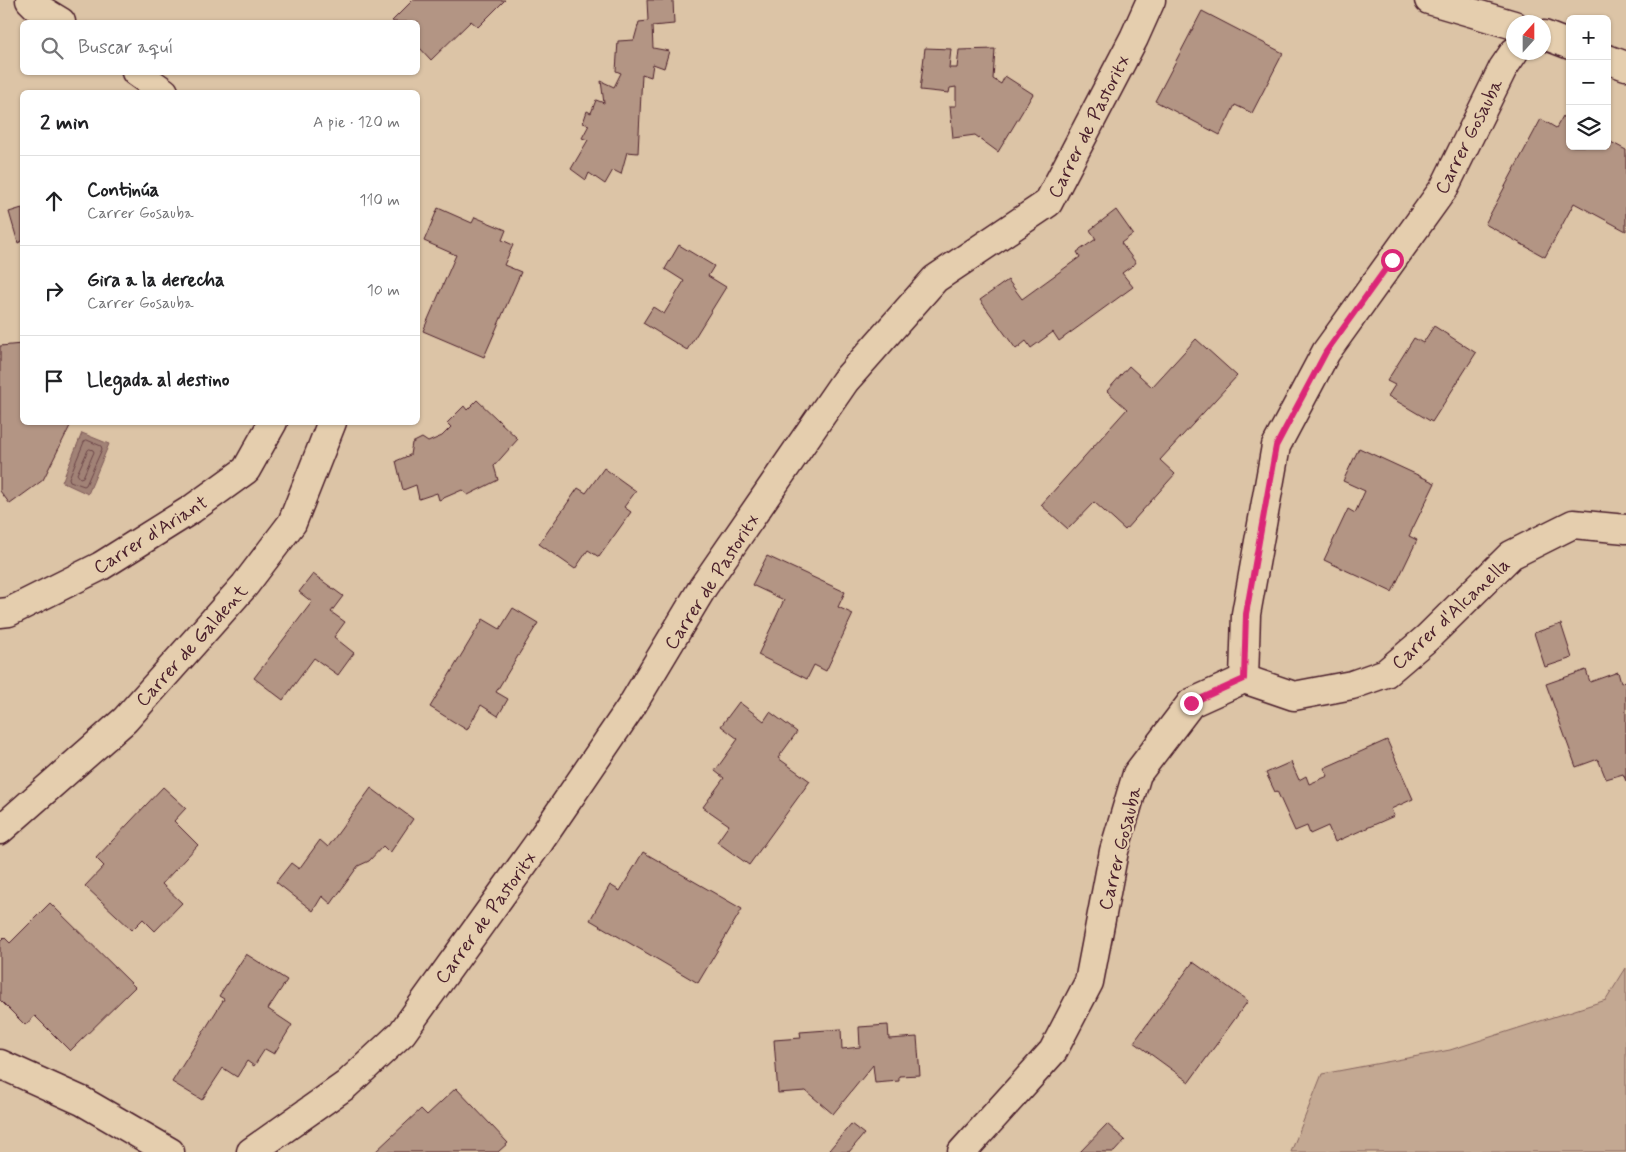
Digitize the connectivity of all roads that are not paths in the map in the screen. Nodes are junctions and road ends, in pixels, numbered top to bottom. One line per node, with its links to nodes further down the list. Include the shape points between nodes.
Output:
1 (30, 0): 4 (street)
2 (1151, 0): 21 (street, Carrer de Pastoritx, via 1048,203 935,279 845,381 703,588 631,707 402,1034 346,1085)
3 (1429, 0): 5 (street)
4 (58, 20)
5 (1506, 22)
6 (1551, 37): 7 (street)
7 (1566, 43)
8 (1508, 60): 17 (street, Carrer Gosauba, via 1444,188 1326,352 1276,446 1246,614)
9 (1610, 60): 10 (street)
10 (1626, 66)
11 (140, 75): 12 (street)
12 (161, 90)
13 (270, 425): 16 (street, Carrer d'Ariant, via 246,470 192,509 101,566 9,612)
14 (331, 425): 18 (street, Carrer de Galdent, via 292,523 245,585 125,720)
15 (1626, 529): 17 (street, Carrer d'Alcanella, via 1573,524 1511,555 1427,638 1386,673 1352,685 1294,696)
16 (0, 613)
17 (1244, 679): 22 (street, Carrer Gosauba, via 1191,703 1137,774 1114,851 1089,982 1052,1051)
18 (0, 830)
19 (0, 1064): 20 (street, via 82,1102)
20 (170, 1152)
21 (251, 1152)
22 (962, 1152)

